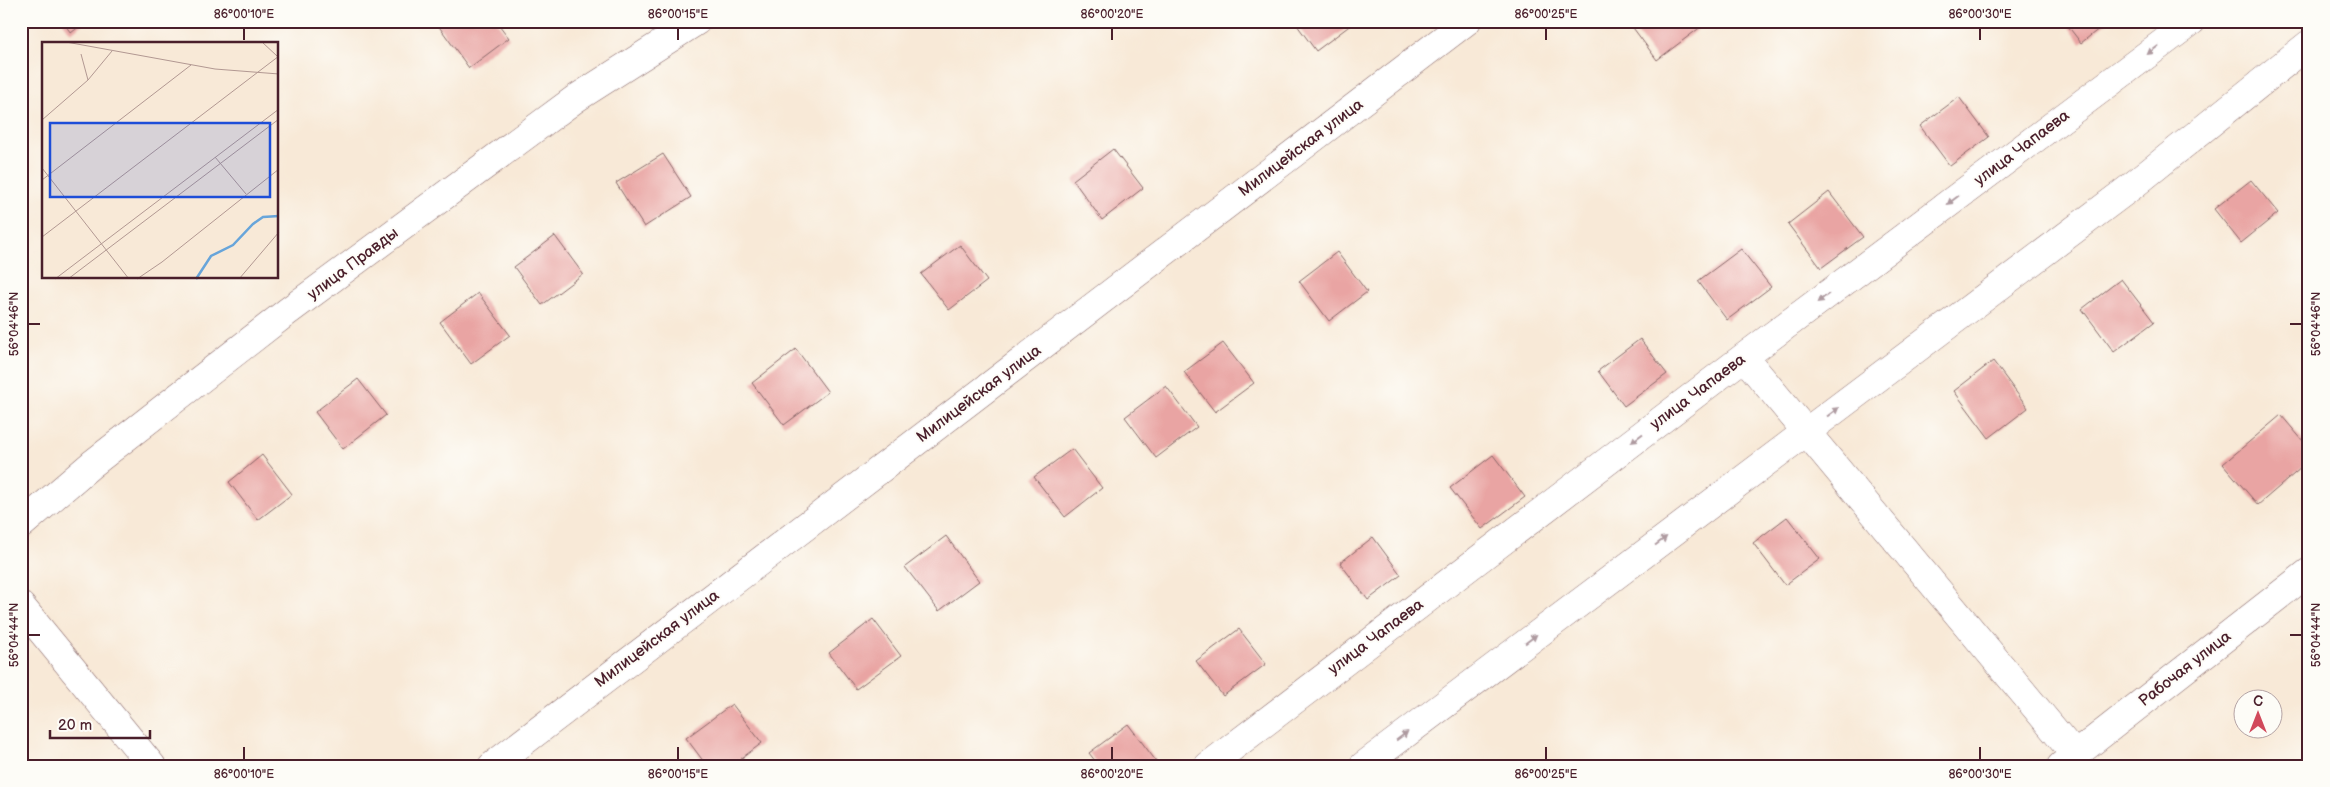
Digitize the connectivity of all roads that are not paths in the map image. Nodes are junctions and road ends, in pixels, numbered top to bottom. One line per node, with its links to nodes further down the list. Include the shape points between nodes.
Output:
1 (697, 21): 7 (street, улица Правды, via 575,100 287,312 92,464)
2 (1467, 21): 12 (street, Милицейская улица)
3 (2192, 21): 5 (street, улица Чапаева, one-way to 5)
4 (2309, 44): 6 (street, one-way to 4, via 2131,187)
5 (1744, 357): 6 (street); 13 (street, улица Чапаева, one-way to 13)
6 (1807, 431): 10 (street); 14 (street, one-way to 6)
7 (21, 525)
8 (2309, 572): 10 (street, Рабочая улица)
9 (21, 606): 11 (street)
10 (2068, 760)
11 (152, 766)
12 (492, 766)
13 (1208, 766)
14 (1363, 766)

